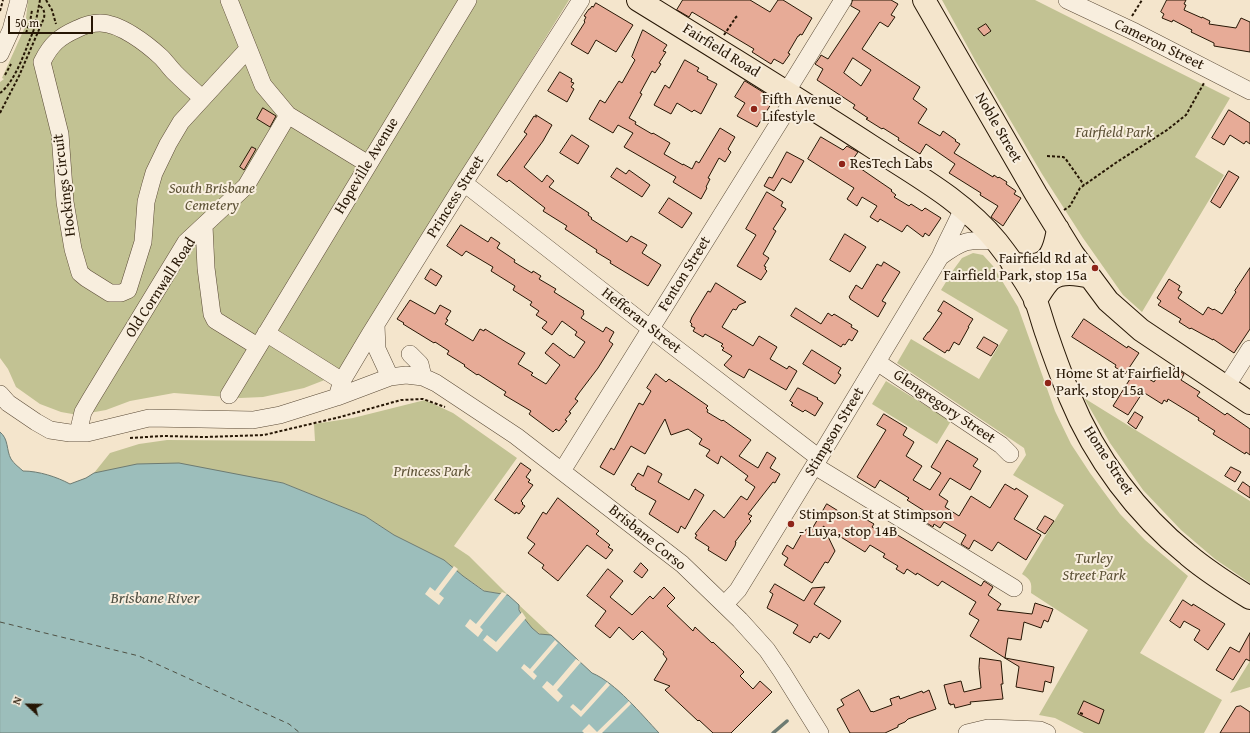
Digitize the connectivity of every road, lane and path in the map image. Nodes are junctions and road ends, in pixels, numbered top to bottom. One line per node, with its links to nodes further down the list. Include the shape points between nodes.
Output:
1 (3, 0): 14 (path)
2 (19, 0): 22 (street, via 11,30)
3 (40, 0): 13 (path)
4 (46, 0): 18 (path)
5 (229, 0): 21 (street)
6 (468, 0): 31 (street, Hopeville Avenue)
7 (581, 0): 32 (street, Princess Street)
8 (638, 0): 26 (main road, Fairfield Road)
9 (843, 0): 26 (street, Fenton Street)
10 (924, 0): 35 (main road, Noble Street)
11 (1067, 0): 24 (street, Cameron Street)
12 (1142, 0): 17 (path)
13 (39, 5): 25 (path, via 35,26 12,80); 28 (path, via 45,13 44,18)
14 (0, 12)
15 (32, 15): 19 (path)
16 (738, 16): 20 (path)
17 (1131, 17)
18 (57, 28)
19 (28, 29)
20 (721, 40)
21 (248, 49): 27 (street, Hockings Circuit); 29 (street, via 262,85)
22 (0, 54)
23 (1206, 79): 33 (path, via 1186,115)
24 (1250, 91)
25 (0, 93)
26 (791, 94): 34 (main road, Fairfield Road); 44 (street, Fenton Street)
27 (202, 98): 27 (street, Hockings Circuit, via 176,130 154,173 146,202 143,242 128,290 110,293 80,273 65,202 60,134 42,62 49,49 63,35 92,24 112,25 148,46)
28 (0, 113)
29 (288, 115): 31 (street); 36 (street, Old Cornwall Road, via 246,186)
30 (1047, 156): 33 (path, via 1065,158)
31 (368, 164): 45 (street, Hopeville Avenue)
32 (464, 183): 43 (street, Princess Street); 44 (street, Hefferan Street)
33 (1084, 185): 35 (path)
34 (963, 208): 37 (main road, Fairfield Road); 38 (street, Stimpson Street)
35 (1060, 220): 39 (main road, via 1052,254 1032,266); 40 (main road, Noble Street, via 1073,254)
36 (204, 226): 45 (street, via 206,268 215,320 219,324); 56 (street, Old Cornwall Road, via 190,237 179,253 83,412)
37 (996, 241): 38 (street, Stimpson Street, via 965,242 956,245); 39 (main road, Fairfield Road)
38 (940, 257): 48 (street, Stimpson Street)
39 (1012, 263): 41 (main road, Fairfield Road)
40 (1090, 277): 42 (main road, via 1070,274 1051,279); 51 (main road, via 1108,301 1141,330)
41 (1024, 281): 42 (main road, Home Street)
42 (1035, 301): 61 (main road, Home Street, via 1078,414 1110,471 1165,535 1214,575)
43 (376, 325): 49 (street, via 377,349); 52 (street, Princess Street)
44 (651, 329): 58 (street, Hefferan Street); 59 (street, Fenton Street)
45 (262, 340): 52 (street); 54 (street, Hopeville Avenue)
46 (1250, 349): 51 (street)
47 (410, 354): 50 (street)
48 (877, 362): 57 (street, Glengregory Street, via 1001,445); 58 (street, Stimpson Street)
49 (390, 377): 50 (street, via 406,375); 52 (street)
50 (430, 380): 59 (street, Brisbane Corso, via 516,436)
51 (1226, 388): 55 (main road)
52 (340, 389): 56 (street, via 280,415 252,420 149,418)
53 (0, 394): 56 (street, via 8,403 50,430)
54 (229, 395)
55 (1250, 403)
56 (78, 433)
57 (1010, 454)
58 (817, 462): 60 (street, Hefferan Street); 62 (street, Stimpson Street, via 738,590)
59 (562, 471): 62 (street, Brisbane Corso, via 682,564)
60 (1014, 588)
61 (1250, 598)
62 (725, 604): 63 (street, Brisbane Corso, via 774,660)
63 (820, 733)
64 (967, 733): 65 (street, via 988,728 1040,730)
65 (1046, 733)

